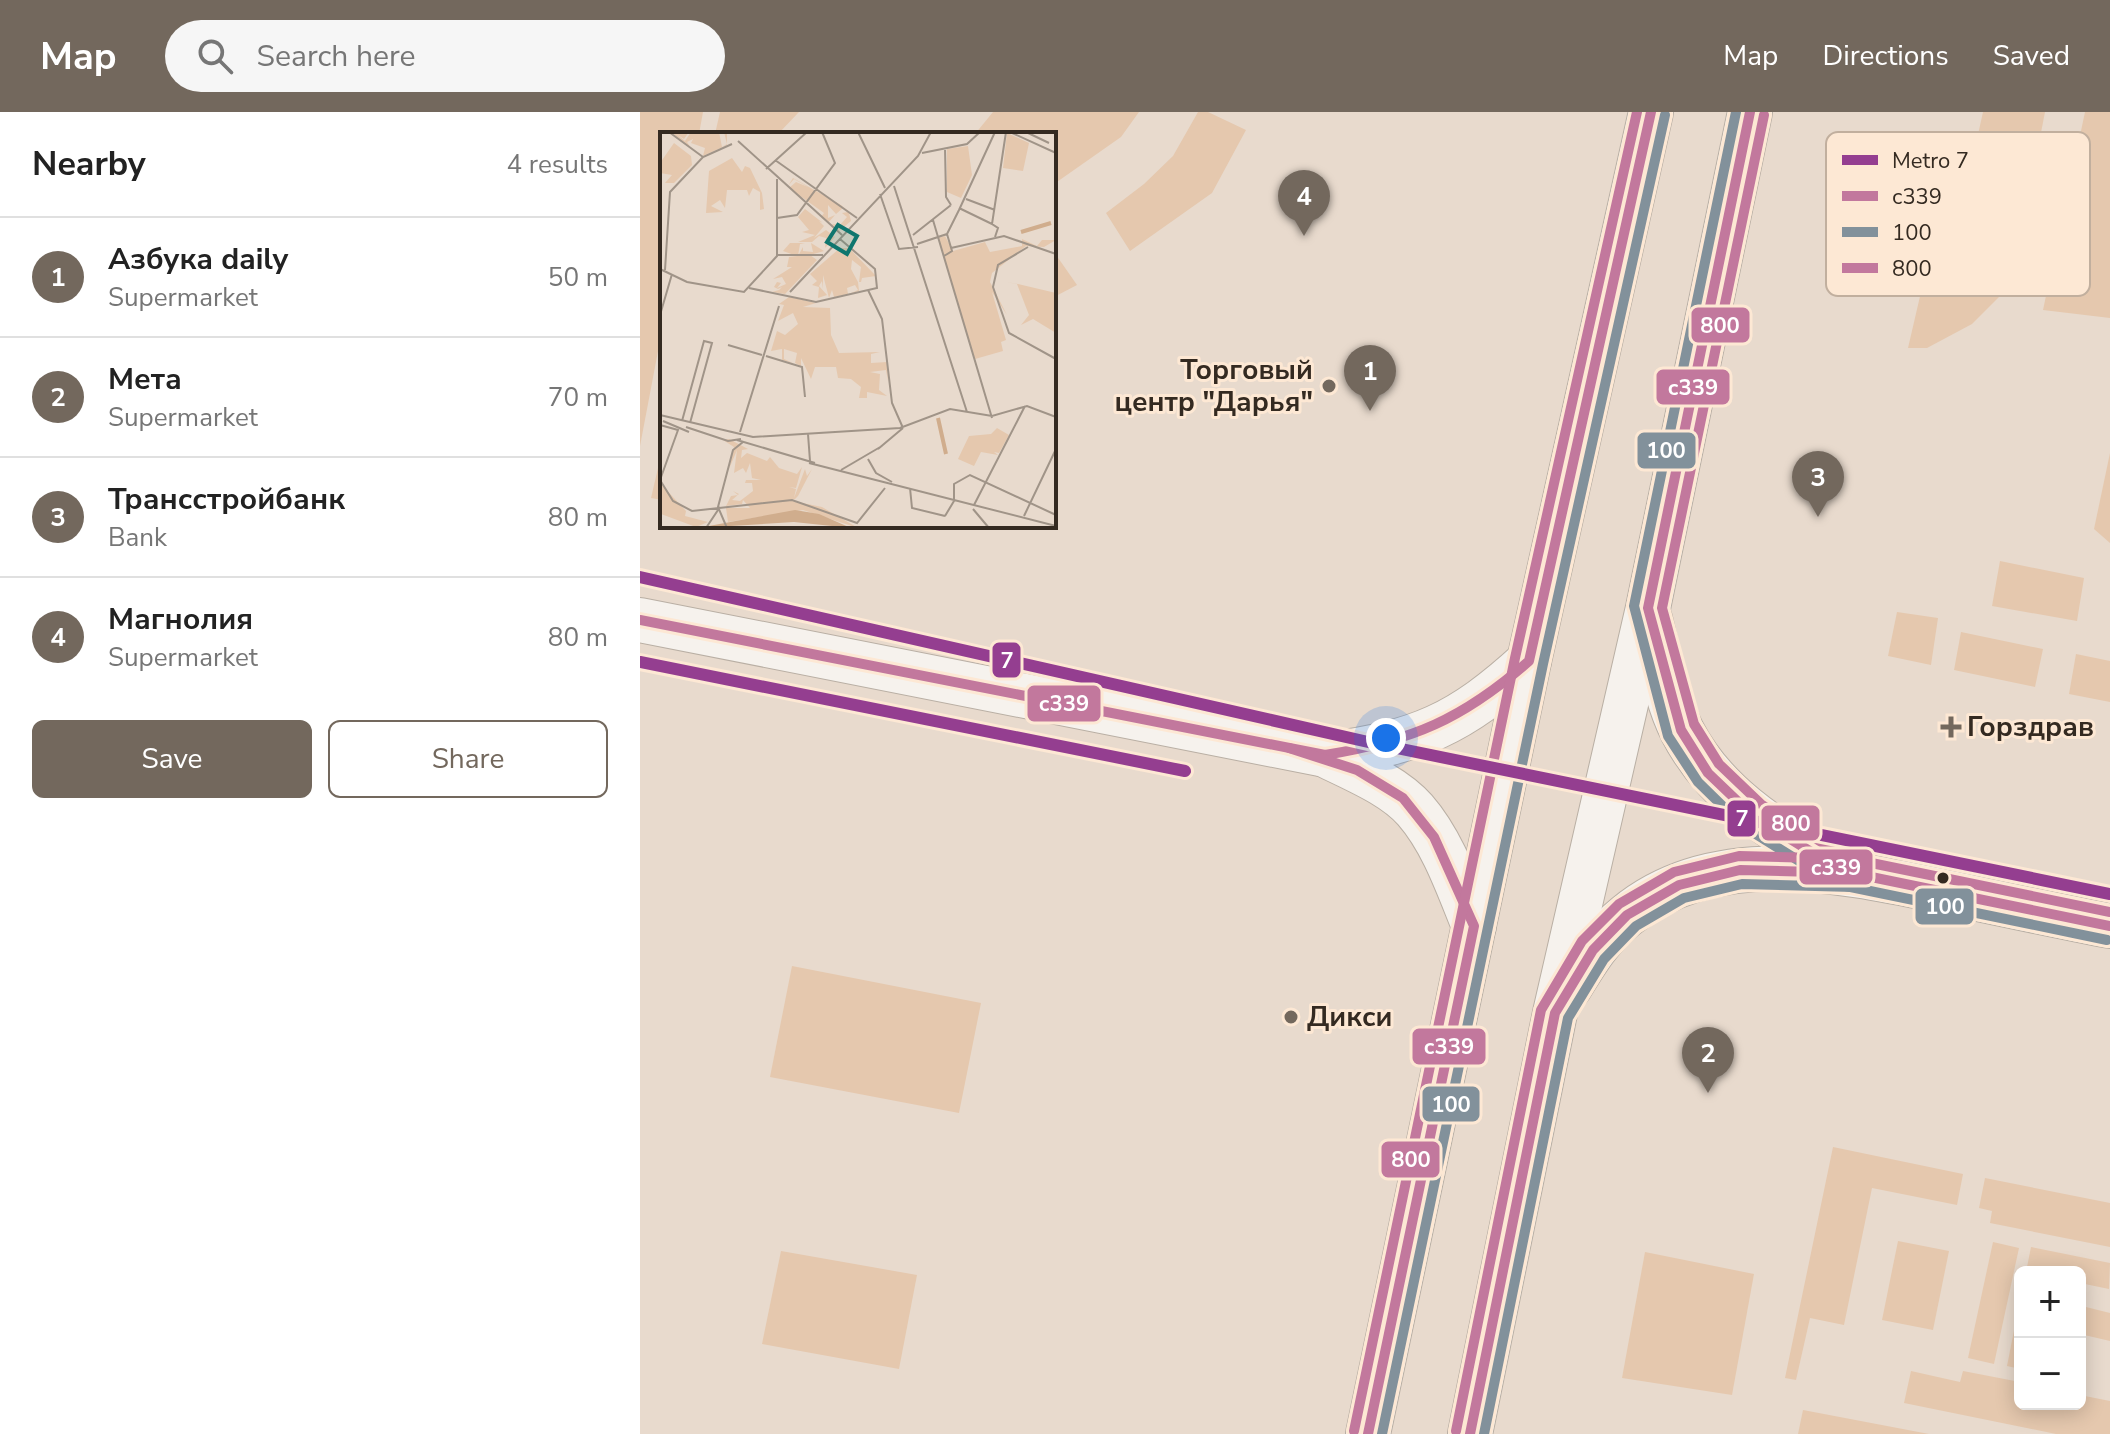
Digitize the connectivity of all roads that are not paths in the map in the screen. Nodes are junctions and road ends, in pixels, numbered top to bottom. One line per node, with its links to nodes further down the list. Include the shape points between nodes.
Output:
1 (1651, 112): 5 (main road)
2 (1750, 112): 3 (main road)
3 (1648, 608): 7 (main road, via 1681,730 1708,773 1753,816); 10 (main road)
4 (640, 620): 6 (main road)
5 (1529, 661): 6 (main road, via 1490,697 1439,729 1376,748); 8 (main road)
6 (1325, 755): 8 (main road, via 1370,777 1414,809 1446,859)
7 (1842, 871): 9 (main road); 10 (main road, via 1740,870 1679,885 1618,924 1593,950)
8 (1474, 926): 11 (main road)
9 (2110, 926)
10 (1555, 1013): 12 (main road)
11 (1368, 1434)
12 (1470, 1434)

